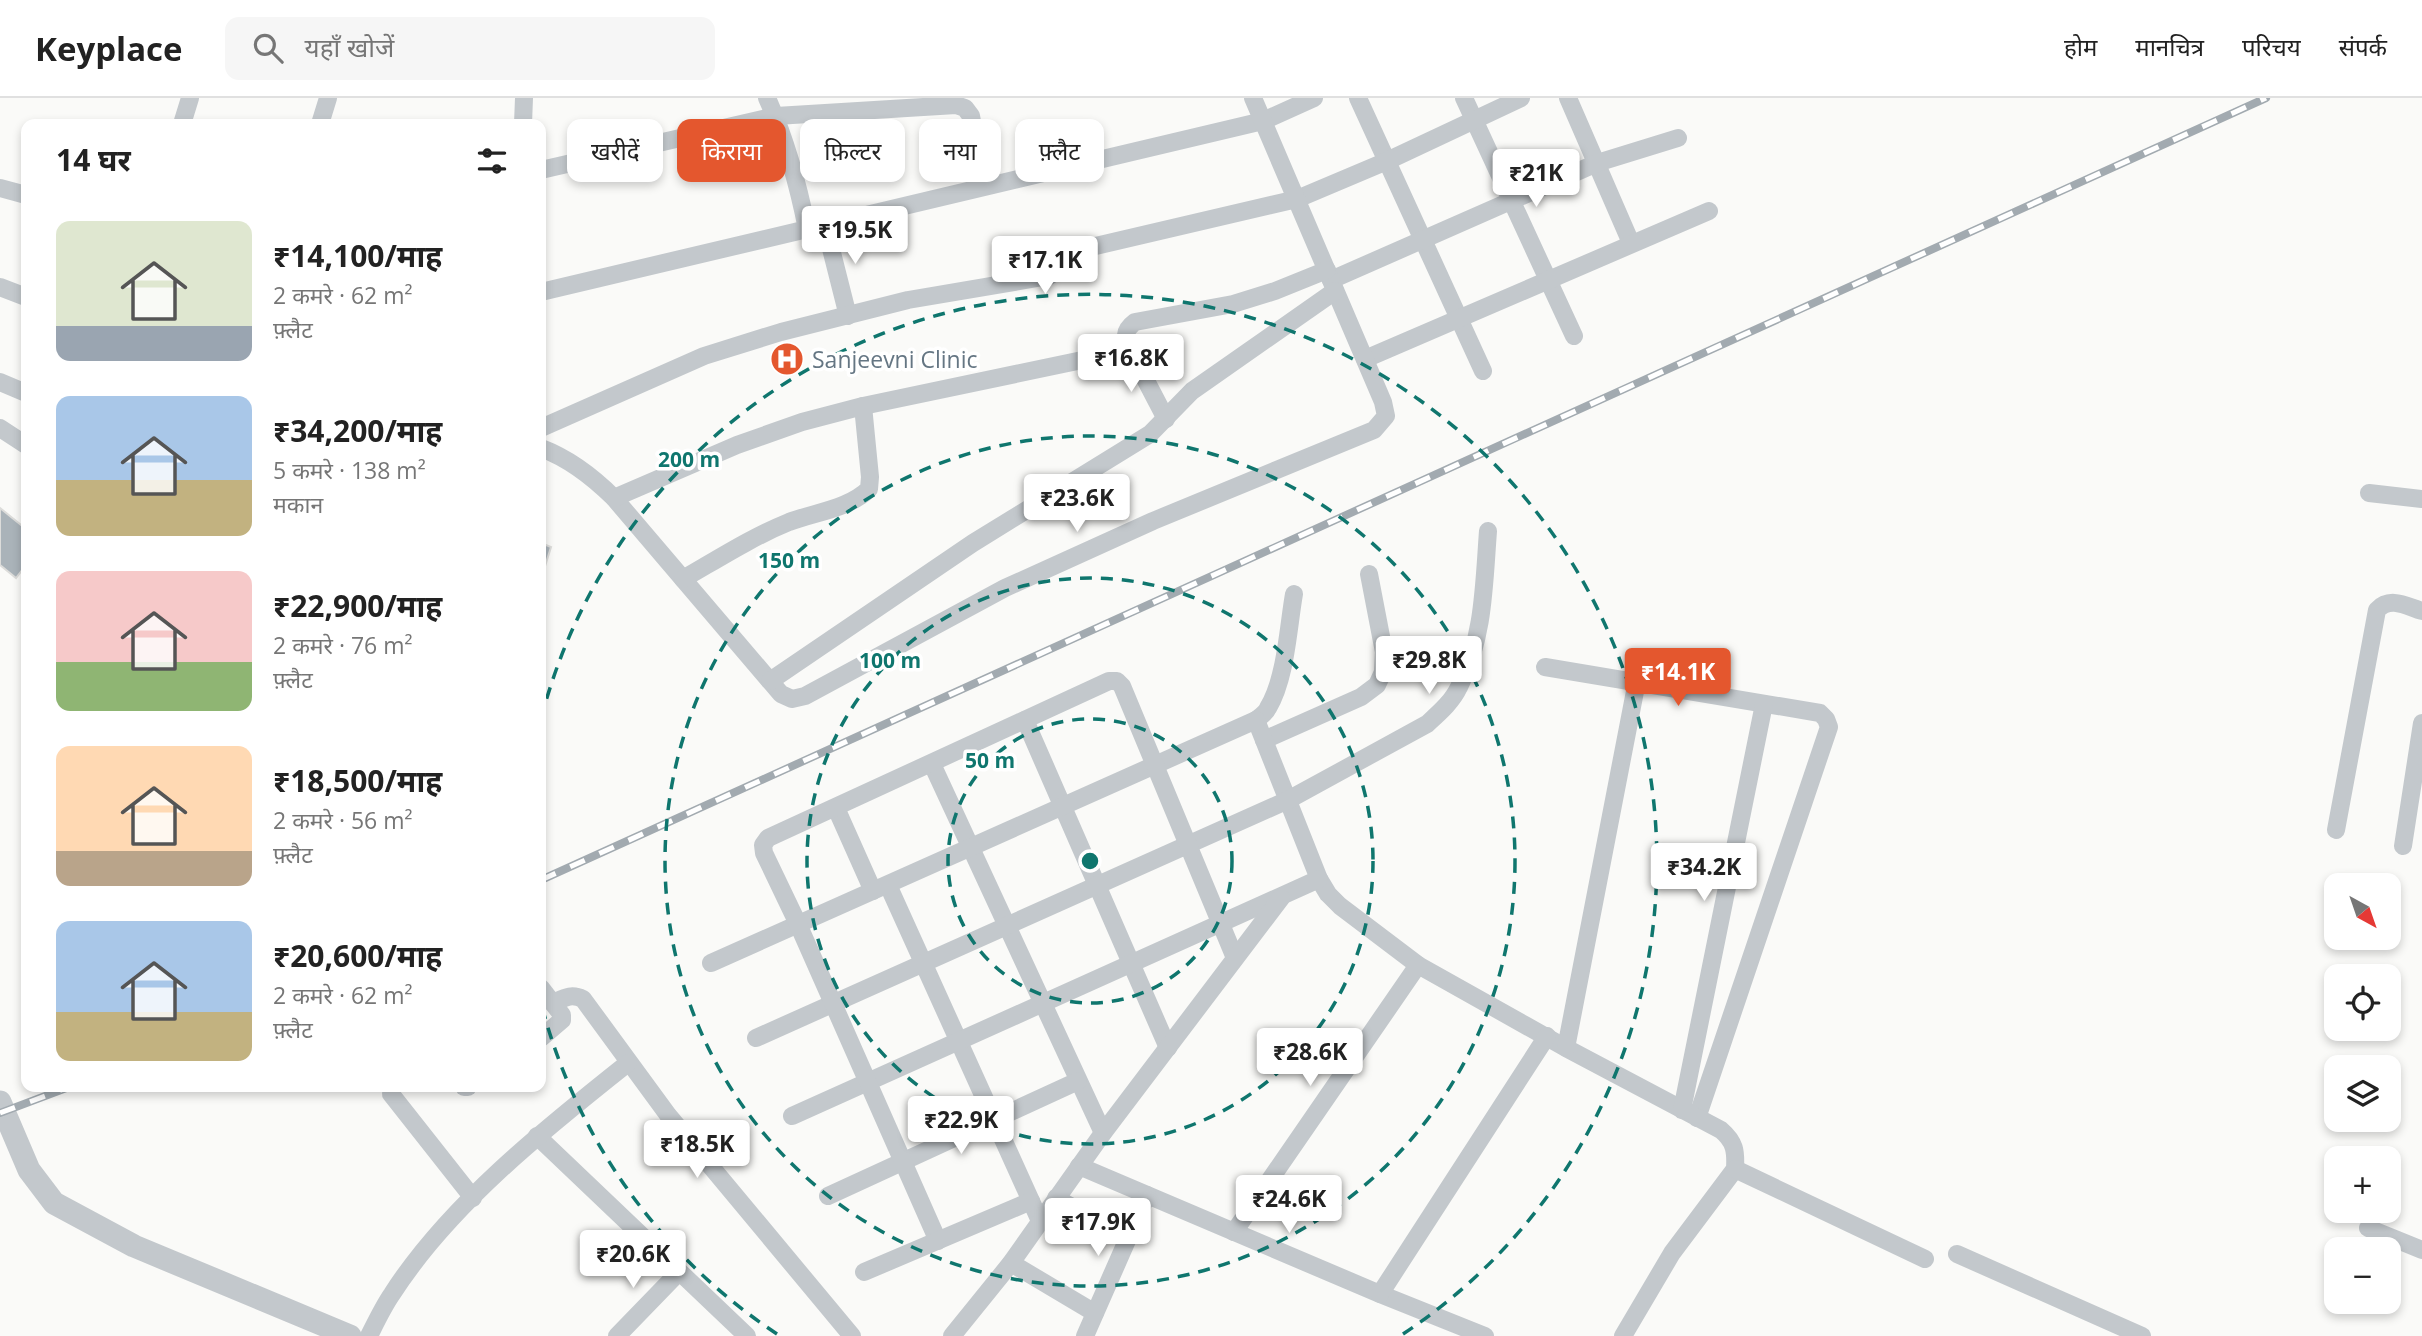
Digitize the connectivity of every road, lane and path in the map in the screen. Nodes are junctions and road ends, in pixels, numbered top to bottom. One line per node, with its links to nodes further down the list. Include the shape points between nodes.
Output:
1 (190, 98): 12 (street)
2 (328, 98): 13 (street)
3 (524, 98): 14 (street)
4 (767, 98): 11 (street)
5 (1254, 98): 16 (street)
6 (1314, 98): 16 (street)
7 (1358, 98): 18 (street)
8 (1464, 98): 15 (street)
9 (1521, 98): 15 (street)
10 (1569, 98): 19 (street)
11 (776, 116): 20 (street); 21 (street, via 965,108 971,116); 28 (street)
12 (184, 119)
13 (322, 119)
14 (523, 119)
15 (1474, 120): 18 (street); 25 (street)
16 (1263, 121): 21 (street); 24 (street)
17 (1678, 138): 19 (street)
18 (1387, 161): 24 (street); 29 (street)
19 (1597, 163): 25 (street); 30 (street)
20 (546, 169)
21 (984, 186): 27 (street)
22 (0, 188): 23 (street)
23 (21, 194)
24 (1297, 199): 32 (street); 36 (street, via 1087,248 1049,276 908,300)
25 (1511, 201): 29 (street); 31 (street)
26 (1709, 211): 30 (street)
27 (825, 225): 28 (street); 36 (street)
28 (807, 229): 34 (street)
29 (1423, 239): 32 (street); 37 (street)
30 (1631, 243): 31 (street)
31 (1548, 279): 37 (street); 38 (street)
32 (1331, 280): 39 (street, via 1135,322 1125,336); 40 (street); 45 (street, via 1192,391)
33 (0, 287): 35 (street)
34 (546, 291)
35 (21, 295)
36 (848, 316): 46 (street, via 705,356)
37 (1459, 318): 40 (street); 41 (street)
38 (1574, 336)
39 (1130, 350): 44 (street); 45 (street)
40 (1365, 359): 59 (street, via 1386,416 1374,430 1005,588 805,696 792,699)
41 (1483, 371)
42 (0, 382): 43 (street)
43 (21, 391)
44 (863, 406): 51 (street, via 737,445); 55 (street, via 870,477 864,495 741,545)
45 (1166, 419): 59 (street, via 1150,434 973,543)
46 (546, 426)
47 (0, 428): 48 (street)
48 (21, 441)
49 (546, 450): 51 (street, via 590,474)
50 (2369, 493): 52 (street)
51 (614, 498): 55 (street)
52 (2422, 499)
53 (1488, 531): 69 (street, via 1473,654 1445,708 1427,724)
54 (1369, 574): 65 (street, via 1384,652 1377,685 1361,697)
55 (683, 579): 59 (street)
56 (1294, 594): 62 (street, via 1282,668 1267,711)
57 (2422, 611): 72 (street, via 2391,601 2377,610)
58 (1545, 667): 60 (street)
59 (770, 681)
60 (1636, 681): 61 (street); 97 (street)
61 (1764, 704): 103 (street); 103 (street, via 1819,713 1829,727)
62 (1256, 719): 65 (street); 68 (street)
63 (1026, 720): 67 (street); 68 (street, via 1117,681); 70 (street)
64 (2422, 723): 66 (street)
65 (1264, 740): 69 (street)
66 (2420, 746): 74 (street)
67 (932, 764): 71 (street); 75 (street)
68 (1154, 765): 70 (street); 73 (street)
69 (1288, 800): 73 (street); 76 (street)
70 (1063, 806): 75 (street); 77 (street)
71 (836, 808): 78 (street); 81 (street, via 768,838 763,845)
72 (2336, 830)
73 (1188, 845): 77 (street); 80 (street)
74 (2403, 846)
75 (971, 847): 78 (street); 82 (street)
76 (1319, 879): 79 (street); 87 (street, via 1340,906)
77 (1097, 886): 82 (street); 86 (street)
78 (880, 888): 81 (street); 85 (street)
79 (1283, 895): 80 (street); 83 (street)
80 (1221, 923): 83 (street); 86 (street)
81 (799, 925): 84 (street); 90 (street)
82 (1007, 926): 85 (street); 91 (street)
83 (1235, 958): 96 (street)
84 (711, 963)
85 (923, 963): 90 (street); 95 (street)
86 (1131, 963): 91 (street); 96 (street)
87 (1418, 965): 93 (street); 118 (street)
88 (546, 994): 89 (street)
89 (553, 1003): 92 (street, via 562,1020); 98 (street, via 569,995 583,999)
90 (833, 1003): 94 (street); 100 (street)
91 (1043, 1003): 95 (street); 99 (street)
92 (546, 1034)
93 (1547, 1036): 97 (street); 127 (street)
94 (756, 1038)
95 (958, 1041): 100 (street); 105 (street)
96 (1168, 1048): 106 (street)
97 (1566, 1048): 103 (street)
98 (628, 1063): 107 (street); 133 (street)
99 (1078, 1081): 105 (street); 106 (street)
100 (868, 1082): 104 (street); 108 (street)
101 (391, 1094): 113 (street)
102 (0, 1102): 129 (street, via 29,1170 54,1203 134,1246)
103 (1690, 1114): 110 (street, via 1733,1141)
104 (792, 1116)
105 (994, 1119): 108 (street); 115 (street)
106 (1102, 1133): 109 (street)
107 (537, 1136): 113 (street); 125 (street)
108 (903, 1161): 112 (street); 120 (street)
109 (1079, 1167): 111 (street); 114 (street)
110 (1735, 1169): 123 (street); 137 (street, via 1672,1253)
111 (1147, 1195): 118 (street); 119 (street)
112 (828, 1196)
113 (473, 1198): 130 (street, via 428,1244 391,1294)
114 (1056, 1198): 116 (street); 119 (street)
115 (1031, 1201): 116 (street); 120 (street)
116 (1040, 1221): 124 (street)
117 (2368, 1228): 121 (street)
118 (1234, 1232): 127 (street)
119 (1128, 1238): 128 (street)
120 (938, 1241): 126 (street)
121 (2422, 1250)
122 (1957, 1254): 138 (street)
123 (1925, 1259)
124 (1012, 1264): 128 (street); 134 (street)
125 (679, 1272): 131 (street); 132 (street)
126 (864, 1272)
127 (1380, 1294): 136 (street)
128 (1095, 1313): 135 (street)
129 (350, 1336)
130 (369, 1336)
131 (617, 1336)
132 (747, 1336)
133 (852, 1336)
134 (952, 1336)
135 (1085, 1336)
136 (1485, 1336)
137 (1623, 1336)
138 (2142, 1336)

